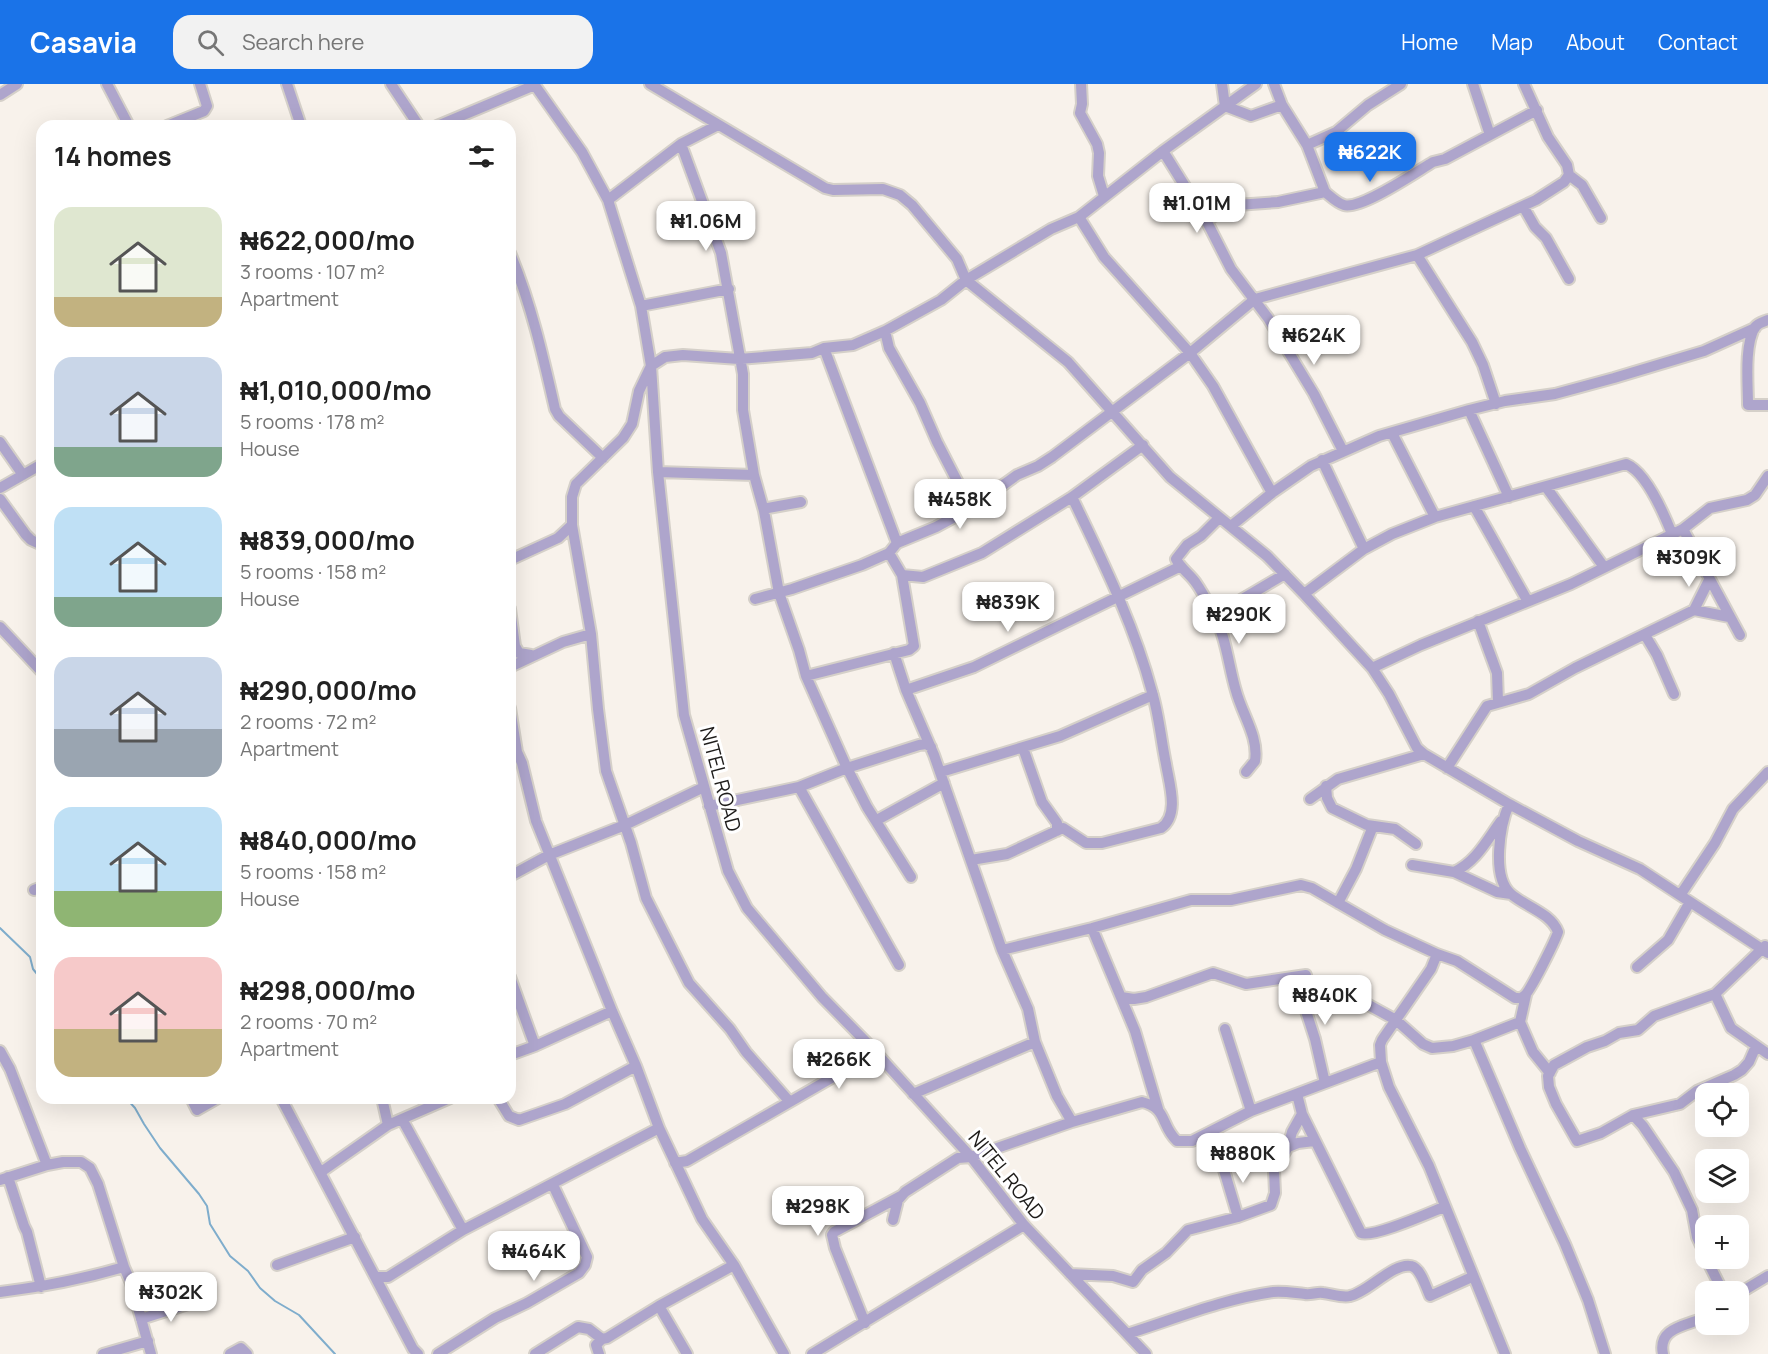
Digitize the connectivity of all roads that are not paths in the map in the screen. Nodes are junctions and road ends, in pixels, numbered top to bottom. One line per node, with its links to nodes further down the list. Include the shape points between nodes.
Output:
1 (17, 84): 15 (street)
2 (107, 84): 19 (street)
3 (200, 84): 20 (street, via 207,106)
4 (287, 84): 21 (street)
5 (391, 84): 22 (street)
6 (535, 84): 23 (street); 32 (street, NITEL ROAD, via 582,152)
7 (650, 84): 24 (street)
8 (1081, 84): 31 (street, via 1080,112 1097,144 1098,176)
9 (1222, 84): 17 (street)
10 (1256, 84): 17 (street)
11 (1274, 84): 16 (street)
12 (1401, 84): 27 (street, via 1336,132)
13 (1473, 84): 25 (street)
14 (1524, 84): 18 (street)
15 (0, 95)
16 (1282, 105): 17 (street, via 1251,116); 27 (street)
17 (1225, 106): 28 (street)
18 (1537, 110): 25 (street); 29 (street)
19 (126, 120)
20 (182, 120)
21 (299, 120)
22 (415, 120)
23 (461, 120)
24 (718, 125): 26 (street); 40 (street, via 825,188 883,189 900,195 957,258)
25 (1490, 135): 30 (street, via 1364,202 1342,205)
26 (681, 144): 32 (street); 41 (street, via 717,239)
27 (1307, 145): 30 (street)
28 (1163, 151): 31 (street); 36 (street)
29 (1569, 175): 33 (street, via 1556,188); 35 (street, via 1582,185)
30 (1324, 192): 36 (street, via 1278,202 1238,205)
31 (1104, 196): 34 (street)
32 (608, 200): 43 (street, NITEL ROAD)
33 (1523, 206): 37 (street); 39 (street)
34 (1079, 217): 40 (street, via 1051,229); 48 (street, via 1104,257)
35 (1601, 218)
36 (1206, 220): 42 (street, via 1231,269)
37 (1417, 255): 42 (street); 51 (street, via 1472,342)
38 (516, 267): 59 (street, via 540,341 555,409)
39 (1569, 279)
40 (966, 280): 46 (street, via 941,300); 54 (street, via 1068,362)
41 (729, 289): 43 (street); 49 (street)
42 (1255, 299): 48 (street); 58 (street, via 1314,394)
43 (641, 306): 50 (street, NITEL ROAD)
44 (1768, 320): 45 (street)
45 (1755, 328): 51 (street, via 1704,351 1554,394); 52 (street, via 1749,350 1748,405)
46 (885, 331): 47 (street, via 853,345); 74 (street, via 889,348)
47 (825, 348): 49 (street, via 812,353); 83 (street)
48 (1190, 353): 54 (street); 68 (street, via 1213,386)
49 (739, 359): 50 (street, via 674,355); 64 (street)
50 (651, 366): 59 (street, via 639,391 632,424); 62 (street, NITEL ROAD)
51 (1496, 404): 53 (street)
52 (1768, 405)
53 (1469, 410): 55 (street); 70 (street)
54 (1113, 411): 57 (street); 74 (street, via 1044,463 1017,475)
55 (1392, 433): 58 (street); 76 (street)
56 (0, 442): 63 (street)
57 (1143, 445): 69 (street); 77 (street, via 1170,477)
58 (1343, 451): 60 (street)
59 (603, 458): 78 (street, via 576,484)
60 (1322, 460): 68 (street); 84 (street)
61 (36, 467): 63 (street)
62 (658, 472): 64 (street); 125 (street, NITEL ROAD, via 684,715)
63 (22, 475): 67 (street)
64 (754, 475): 75 (street)
65 (1768, 476): 80 (street, via 1751,498 1710,508)
66 (1546, 487): 70 (street); 81 (street, via 1626,464 1641,474); 88 (street)
67 (0, 488)
68 (1272, 493): 79 (street)
69 (1072, 497): 90 (street, via 961,563 923,577); 94 (street)
70 (1509, 497): 73 (street)
71 (0, 499): 82 (street, via 26,535)
72 (801, 502): 75 (street)
73 (1474, 506): 76 (street); 96 (street)
74 (971, 508): 83 (street)
75 (764, 510): 92 (street)
76 (1435, 517): 84 (street)
77 (1220, 518): 79 (street); 87 (street, via 1187,545 1176,559)
78 (572, 525): 86 (street, via 558,538); 102 (street)
79 (1231, 526): 89 (street)
80 (1683, 529): 81 (street); 91 (street)
81 (1672, 534): 88 (street)
82 (36, 542)
83 (897, 543): 85 (street)
84 (1364, 549): 93 (street)
85 (889, 553): 90 (street); 92 (street, via 862,566)
86 (516, 557)
87 (1179, 567): 94 (street); 99 (street, via 1197,584)
88 (1604, 567): 96 (street)
89 (1285, 574): 93 (street); 99 (street, via 1222,611)
90 (902, 575): 106 (street, via 915,641 909,650)
91 (1709, 580): 97 (street); 98 (street)
92 (778, 593): 95 (street); 111 (street)
93 (1304, 594): 110 (street)
94 (1118, 596): 112 (street, via 974,667); 114 (street)
95 (755, 599)
96 (1527, 600): 100 (street)
97 (1694, 610): 98 (street); 103 (street)
98 (1730, 617): 104 (street)
99 (1217, 619): 122 (street, via 1254,745 1255,761)
100 (1478, 621): 110 (street); 115 (street, via 1499,680)
101 (0, 627): 109 (street)
102 (591, 634): 107 (street); 133 (street, via 606,771)
103 (1646, 635): 113 (street); 115 (street, via 1530,694)
104 (1740, 635)
105 (516, 648): 107 (street, via 519,653)
106 (894, 653): 111 (street); 112 (street)
107 (531, 655): 108 (street)
108 (516, 664)
109 (36, 666)
110 (1371, 668): 119 (street)
111 (806, 676): 120 (street)
112 (906, 690): 117 (street)
113 (1674, 694)
114 (1153, 695): 118 (street); 135 (street, via 1172,799 1166,825 1102,843 1086,843 1062,828)
115 (1498, 702): 121 (street, via 1483,710)
116 (516, 746): 137 (street)
117 (931, 747): 120 (street, via 919,745); 124 (street)
118 (1023, 748): 124 (street); 135 (street, via 1042,802 1057,823)
119 (1424, 754): 121 (street); 126 (street)
120 (847, 768): 127 (street); 132 (street)
121 (1447, 768): 129 (street)
122 (1246, 772)
123 (1768, 772): 144 (street, via 1733,809)
124 (943, 778): 132 (street); 138 (street)
125 (704, 786): 130 (street, NITEL ROAD); 133 (street)
126 (1326, 786): 128 (street); 134 (street, via 1332,808)
127 (799, 787): 130 (street); 151 (street)
128 (1310, 799)
129 (1509, 804): 131 (street); 144 (street, via 1631,864)
130 (710, 806): 167 (street, NITEL ROAD, via 728,871 747,908 822,997)
131 (1503, 818): 140 (street, via 1475,857); 143 (street, via 1499,853 1503,881)
132 (877, 820): 142 (street)
133 (625, 825): 137 (street); 180 (street, via 646,898 689,983)
134 (1373, 826): 136 (street, via 1395,829); 146 (street)
135 (1057, 831): 138 (street, via 1008,854)
136 (1416, 844)
137 (549, 855): 141 (street); 160 (street)
138 (971, 860): 149 (street)
139 (1412, 865): 140 (street)
140 (1454, 872): 143 (street, via 1489,889)
141 (516, 873)
142 (911, 877)
143 (1511, 894): 157 (street, via 1555,924 1558,933)
144 (1681, 894): 145 (street)
145 (1690, 902): 148 (street); 152 (street, via 1668,940)
146 (1338, 903): 147 (street, via 1301,885 1231,900 1191,900); 150 (street)
147 (1092, 928): 149 (street); 158 (street)
148 (1766, 949): 156 (street)
149 (1002, 950): 165 (street, via 1028,1009)
150 (1437, 954): 157 (street, via 1457,961 1515,998); 161 (street)
151 (899, 965)
152 (1637, 967)
153 (1306, 975): 154 (street)
154 (1294, 977): 158 (street, via 1246,984 1213,974 1146,997); 159 (street)
155 (516, 994): 166 (street)
156 (1715, 994): 168 (street, via 1731,1028); 176 (street, via 1654,1016 1638,1029 1587,1047 1554,1065)
157 (1526, 995): 162 (street)
158 (1121, 997): 187 (street)
159 (1302, 1000): 161 (street, via 1333,992 1352,996); 177 (street)
160 (612, 1011): 166 (street); 174 (street)
161 (1396, 1020): 164 (street, via 1432,1048); 172 (street, via 1380,1045)
162 (1520, 1022): 164 (street); 176 (street, via 1533,1052)
163 (1226, 1029): 188 (street)
164 (1474, 1040): 245 (street, via 1565,1244)
165 (1035, 1042): 178 (street); 192 (street)
166 (535, 1046): 170 (street)
167 (870, 1046): 178 (street, NITEL ROAD); 180 (street, via 846,1068)
168 (1756, 1046): 171 (street); 190 (street, via 1749,1062 1734,1075 1696,1091 1680,1104)
169 (0, 1050): 173 (street)
170 (516, 1053)
171 (1768, 1054)
172 (1381, 1062): 177 (street); 205 (street)
173 (7, 1064): 175 (street); 199 (street)
174 (636, 1066): 186 (street, via 565,1104 519,1120 509,1116); 194 (street)
175 (0, 1073)
176 (1550, 1073): 190 (street, via 1549,1087 1577,1141)
177 (1325, 1083): 179 (street)
178 (913, 1094): 197 (street, NITEL ROAD)
179 (1297, 1094): 188 (street); 189 (street)
180 (789, 1101): 200 (street)
181 (194, 1104): 182 (street, via 197,1110)
182 (208, 1104)
183 (284, 1104): 201 (street)
184 (383, 1104): 193 (street)
185 (436, 1104): 191 (street)
186 (502, 1104)
187 (1158, 1108): 188 (street, via 1169,1134 1178,1141 1192,1142); 192 (street, via 1142,1102)
188 (1251, 1112)
189 (1302, 1114): 195 (street); 196 (street)
190 (1633, 1116): 209 (street, via 1674,1172 1692,1210)
191 (402, 1119): 193 (street); 210 (street)
192 (1072, 1122): 197 (street)
193 (387, 1125): 201 (street)
194 (659, 1128): 200 (street); 203 (street)
195 (1314, 1141): 196 (street); 205 (street, via 1361,1233 1367,1235)
196 (1288, 1147): 206 (street, via 1274,1170 1271,1205)
197 (970, 1157): 204 (street, via 958,1158); 208 (street, NITEL ROAD)
198 (1221, 1160): 206 (street)
199 (47, 1164): 202 (street); 214 (street, via 81,1162 90,1168)
200 (677, 1169): 213 (street, via 702,1219)
201 (321, 1172): 211 (street)
202 (4, 1178): 220 (street, via 27,1232)
203 (554, 1185): 210 (street); 237 (street, via 587,1257 585,1265 579,1273)
204 (901, 1196): 207 (street); 228 (street, via 832,1235)
205 (1444, 1207): 216 (street)
206 (1238, 1217): 215 (street, via 1184,1232 1133,1282 1113,1276)
207 (893, 1220)
208 (1024, 1225): 215 (street, NITEL ROAD); 228 (street)
209 (1695, 1226)
210 (463, 1230): 218 (street, via 388,1277)
211 (355, 1237): 212 (street); 218 (street)
212 (277, 1265)
213 (734, 1265): 224 (street); 241 (street)
214 (124, 1267): 219 (street); 220 (street)
215 (1070, 1274): 229 (street, NITEL ROAD)
216 (1472, 1276): 229 (street, via 1430,1296 1417,1269 1402,1266 1349,1297 1321,1292 1272,1292 1228,1301); 244 (street)
217 (1768, 1276): 221 (street)
218 (377, 1277): 236 (street)
219 (131, 1283): 225 (street); 226 (street)
220 (40, 1287): 222 (street)
221 (1749, 1287)
222 (0, 1292)
223 (194, 1302): 225 (street)
224 (659, 1306): 230 (street); 240 (street)
225 (168, 1309): 226 (street)
226 (141, 1318): 231 (street)
227 (1695, 1321): 246 (street, via 1665,1335)
228 (865, 1323): 242 (street)
229 (1127, 1334): 243 (street, NITEL ROAD)
230 (602, 1339): 238 (street, via 589,1329 578,1327); 239 (street, via 596,1345)
231 (148, 1341): 232 (street); 233 (street)
232 (103, 1354)
233 (151, 1354)
234 (230, 1354): 235 (street, via 241,1348)
235 (247, 1354)
236 (418, 1354)
237 (438, 1354)
238 (535, 1354)
239 (599, 1354)
240 (687, 1354)
241 (784, 1354)
242 (813, 1354)
243 (1146, 1354)
244 (1506, 1354)
245 (1605, 1354)
246 (1663, 1354)

